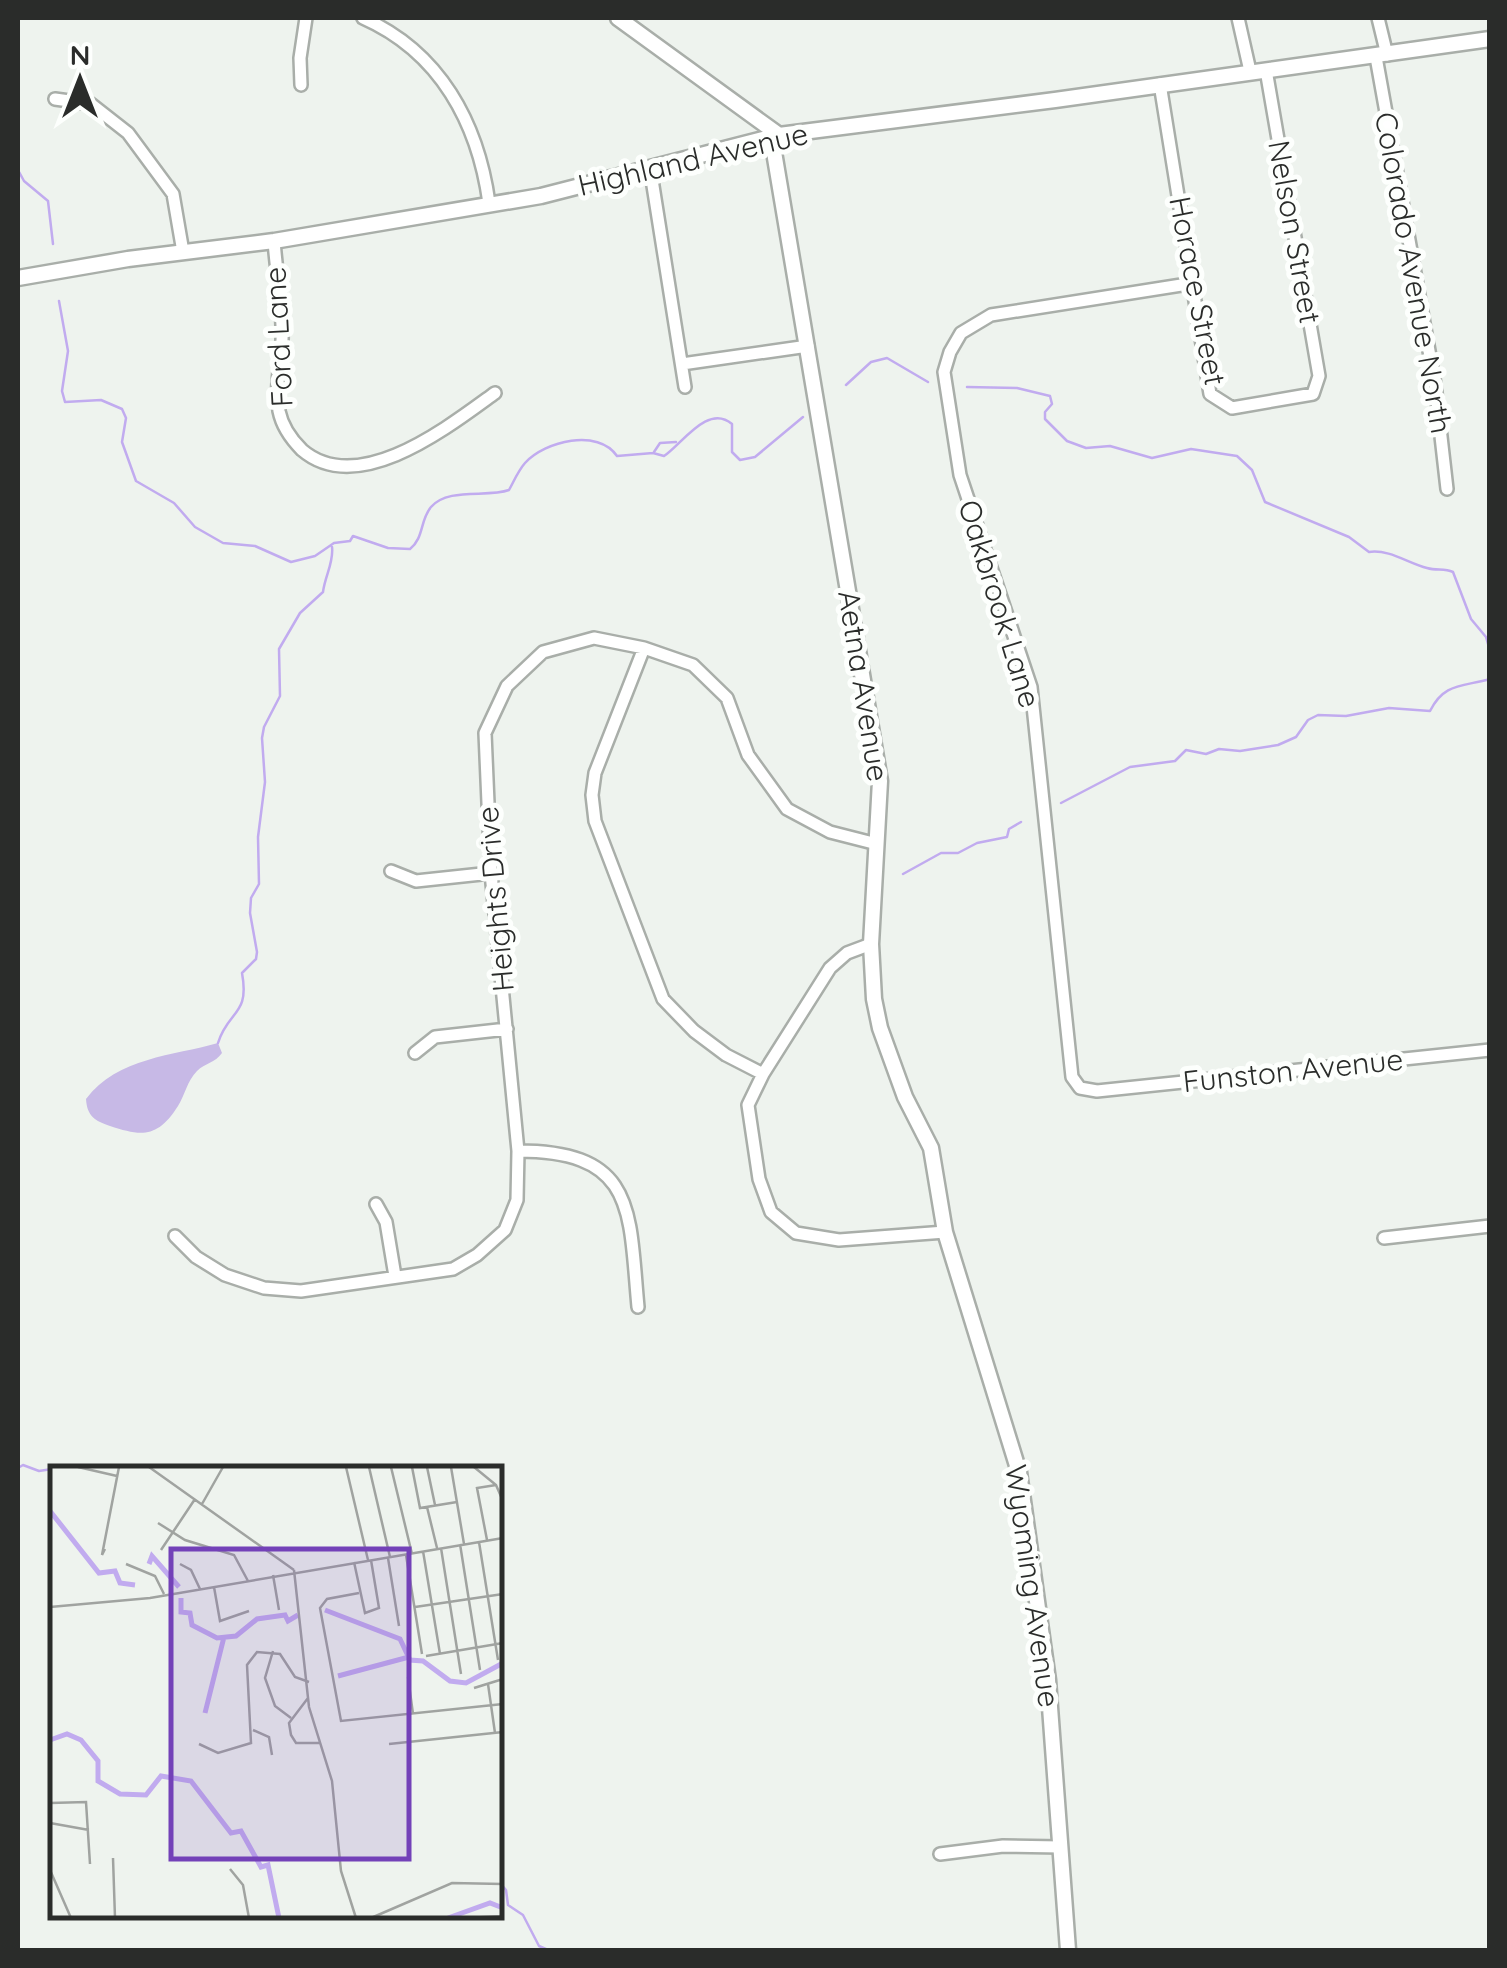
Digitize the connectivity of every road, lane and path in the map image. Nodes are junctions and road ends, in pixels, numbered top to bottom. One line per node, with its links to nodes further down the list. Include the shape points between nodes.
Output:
1 (306, 18): 11 (street)
2 (363, 18): 15 (street, via 398,36 466,114)
3 (618, 18): 13 (street)
4 (1238, 18): 9 (street)
5 (1378, 18): 7 (street, Colorado Avenue North)
6 (1490, 40): 7 (street, Highland Avenue)
7 (1381, 56): 8 (street, Highland Avenue); 25 (street, Colorado Avenue North)
8 (1266, 70): 9 (street, Highland Avenue); 24 (street, Nelson Street, via 1319,376)
9 (1250, 71): 10 (street, Highland Avenue)
10 (1160, 84): 13 (street, Highland Avenue); 19 (street, Horace Street)
11 (302, 85)
12 (55, 99): 17 (street, via 91,104 128,133 172,194)
13 (779, 135): 14 (street, Highland Avenue); 20 (street, Aetna Avenue, via 774,152)
14 (650, 168): 15 (street, Highland Avenue); 21 (street)
15 (489, 203): 16 (street, Highland Avenue)
16 (274, 241): 17 (street, Highland Avenue); 23 (street, Ford Lane, via 283,328 279,415 309,455 346,468 378,463)
17 (183, 252): 18 (street, Highland Avenue)
18 (18, 278)
19 (1194, 283): 24 (street, Horace Street, via 1210,394 1232,408); 35 (street, Oakbrook Lane, via 991,315 961,333 944,372 960,475 1031,687 1072,1077 1080,1088)
20 (808, 346): 21 (street); 27 (street, Aetna Avenue, via 880,781)
21 (682, 364): 22 (street)
22 (685, 387)
23 (495, 393)
24 (1313, 394)
25 (1447, 489)
26 (644, 648): 27 (street, Heights Drive, via 693,665 727,698 748,755 787,809 830,832); 29 (street, Heights Drive, via 594,638 560,647 544,652 507,686 486,733); 34 (street, via 594,773 595,821 663,999 726,1055)
27 (877, 844): 30 (street, Aetna Avenue)
28 (391, 871): 29 (street, via 416,881)
29 (492, 873): 31 (street, Heights Drive)
30 (871, 944): 34 (street, via 847,952 830,968); 39 (street, Aetna Avenue, via 880,1028 930,1148)
31 (507, 1028): 33 (street, via 435,1037); 36 (street, Heights Drive)
32 (1490, 1050): 35 (street, Funston Avenue)
33 (415, 1054)
34 (763, 1074): 39 (street, via 748,1104 759,1179 772,1212 796,1233 838,1240)
35 (1098, 1091)
36 (518, 1150): 42 (street, Heights Drive, via 517,1200 504,1230 453,1269); 43 (street, via 553,1150 597,1165 620,1192 629,1211)
37 (376, 1204): 42 (street, via 386,1222)
38 (1490, 1226): 41 (street)
39 (945, 1232): 44 (street, Wyoming Avenue, via 1019,1472 1048,1680)
40 (176, 1236): 42 (street, Heights Drive, via 225,1275 264,1288 301,1291)
41 (1384, 1238)
42 (395, 1276)
43 (638, 1307)
44 (1060, 1847): 45 (street); 46 (street, Wyoming Avenue)
45 (940, 1854)
46 (1068, 1950)

